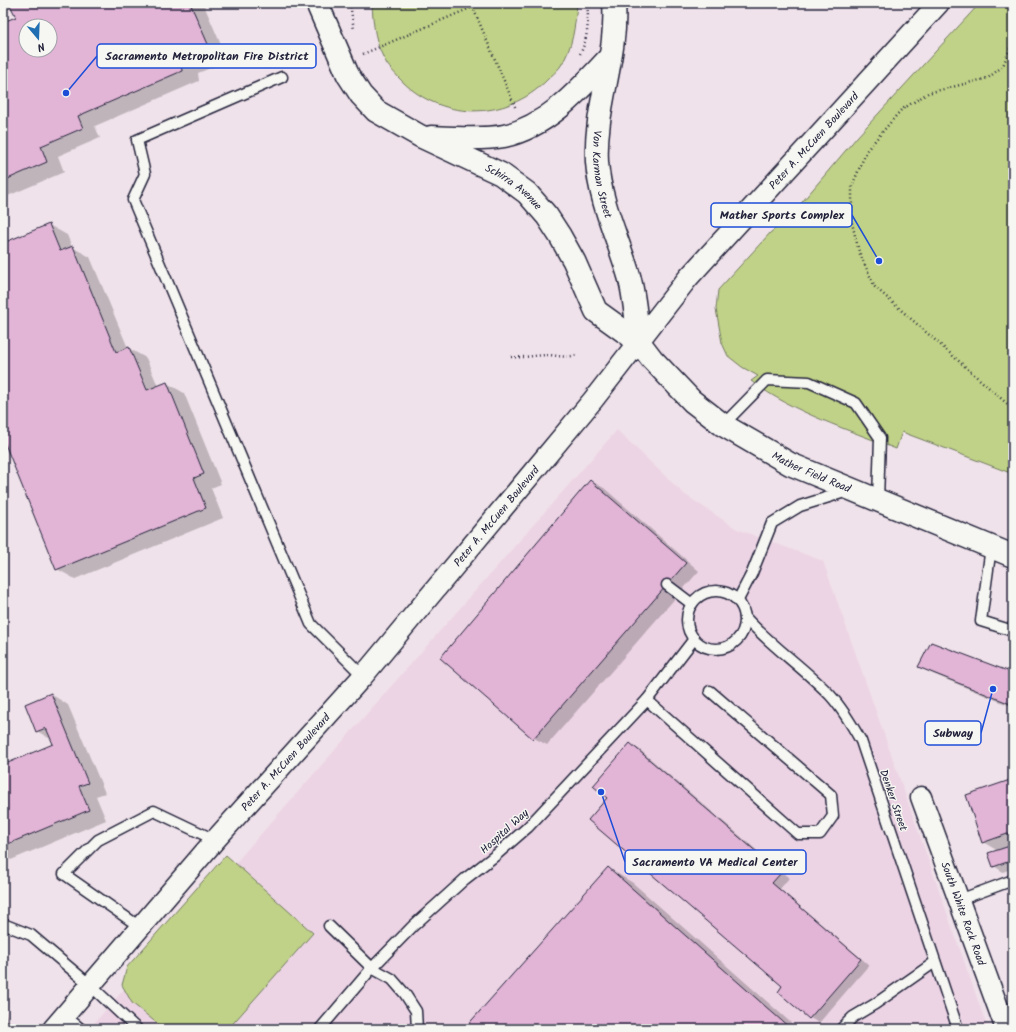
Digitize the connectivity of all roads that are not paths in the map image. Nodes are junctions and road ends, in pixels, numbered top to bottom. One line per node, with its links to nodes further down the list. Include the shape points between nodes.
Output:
1 (317, 3): 6 (street, Schirra Avenue, via 348,75 361,95 376,111)
2 (614, 3): 4 (street, Von Karman Street)
3 (939, 3): 7 (street, Peter A. McCuen Boulevard, via 688,278)
4 (611, 56): 6 (street, via 582,88 554,112 528,127 504,136); 7 (street, Von Karman Street, via 602,96 597,135 597,163 603,199 629,277)
5 (282, 77): 19 (lane, via 137,140 145,174 133,200 311,624)
6 (420, 136): 7 (street, Schirra Avenue, via 501,174 527,193 560,236 596,310)
7 (639, 342): 8 (street, Mather Field Road, via 692,401); 19 (street, Peter A. McCuen Boulevard)
8 (723, 425): 9 (street, Mather Field Road, via 790,464); 10 (lane, via 767,380 809,382 856,403 880,438)
9 (853, 490): 10 (street, Mather Field Road); 14 (lane, via 800,506 772,524)
10 (878, 500): 11 (street, Mather Field Road)
11 (991, 546): 12 (street, Mather Field Road); 17 (lane, via 981,621)
12 (1013, 556)
13 (667, 585): 15 (lane)
14 (738, 600): 15 (lane, via 726,592 716,591 707,592); 16 (lane)
15 (692, 604): 18 (lane, via 687,622)
16 (745, 617): 18 (lane, via 743,632 730,646 711,649 701,646); 29 (lane, Denker Street, via 830,694 861,741)
17 (1013, 631)
18 (694, 639): 21 (lane, Hospital Way)
19 (363, 676): 23 (street, Peter A. McCuen Boulevard)
20 (710, 691): 21 (lane, via 831,795 833,816 820,834 798,834)
21 (647, 700): 30 (lane, Hospital Way, via 528,827 465,879)
22 (921, 797): 25 (street, South White Rock Road)
23 (215, 840): 28 (street, Peter A. McCuen Boulevard); 28 (lane, via 154,811 98,840 64,874)
24 (1013, 880): 25 (lane)
25 (958, 900): 39 (street, South White Rock Road)
26 (3, 924): 31 (lane, via 31,935)
27 (329, 926): 30 (lane)
28 (140, 927): 31 (street, Peter A. McCuen Boulevard)
29 (935, 962): 37 (lane, via 875,1004 853,1016); 38 (lane, Denker Street)
30 (372, 968): 35 (lane, Hospital Way); 36 (lane, via 392,980 405,994 416,1011)
31 (90, 986): 32 (street, Peter A. McCuen Boulevard); 34 (lane)
32 (58, 1022): 33 (lane)
33 (81, 1029)
34 (137, 1029)
35 (320, 1029)
36 (417, 1029)
37 (841, 1029)
38 (958, 1029)
39 (1006, 1029)

